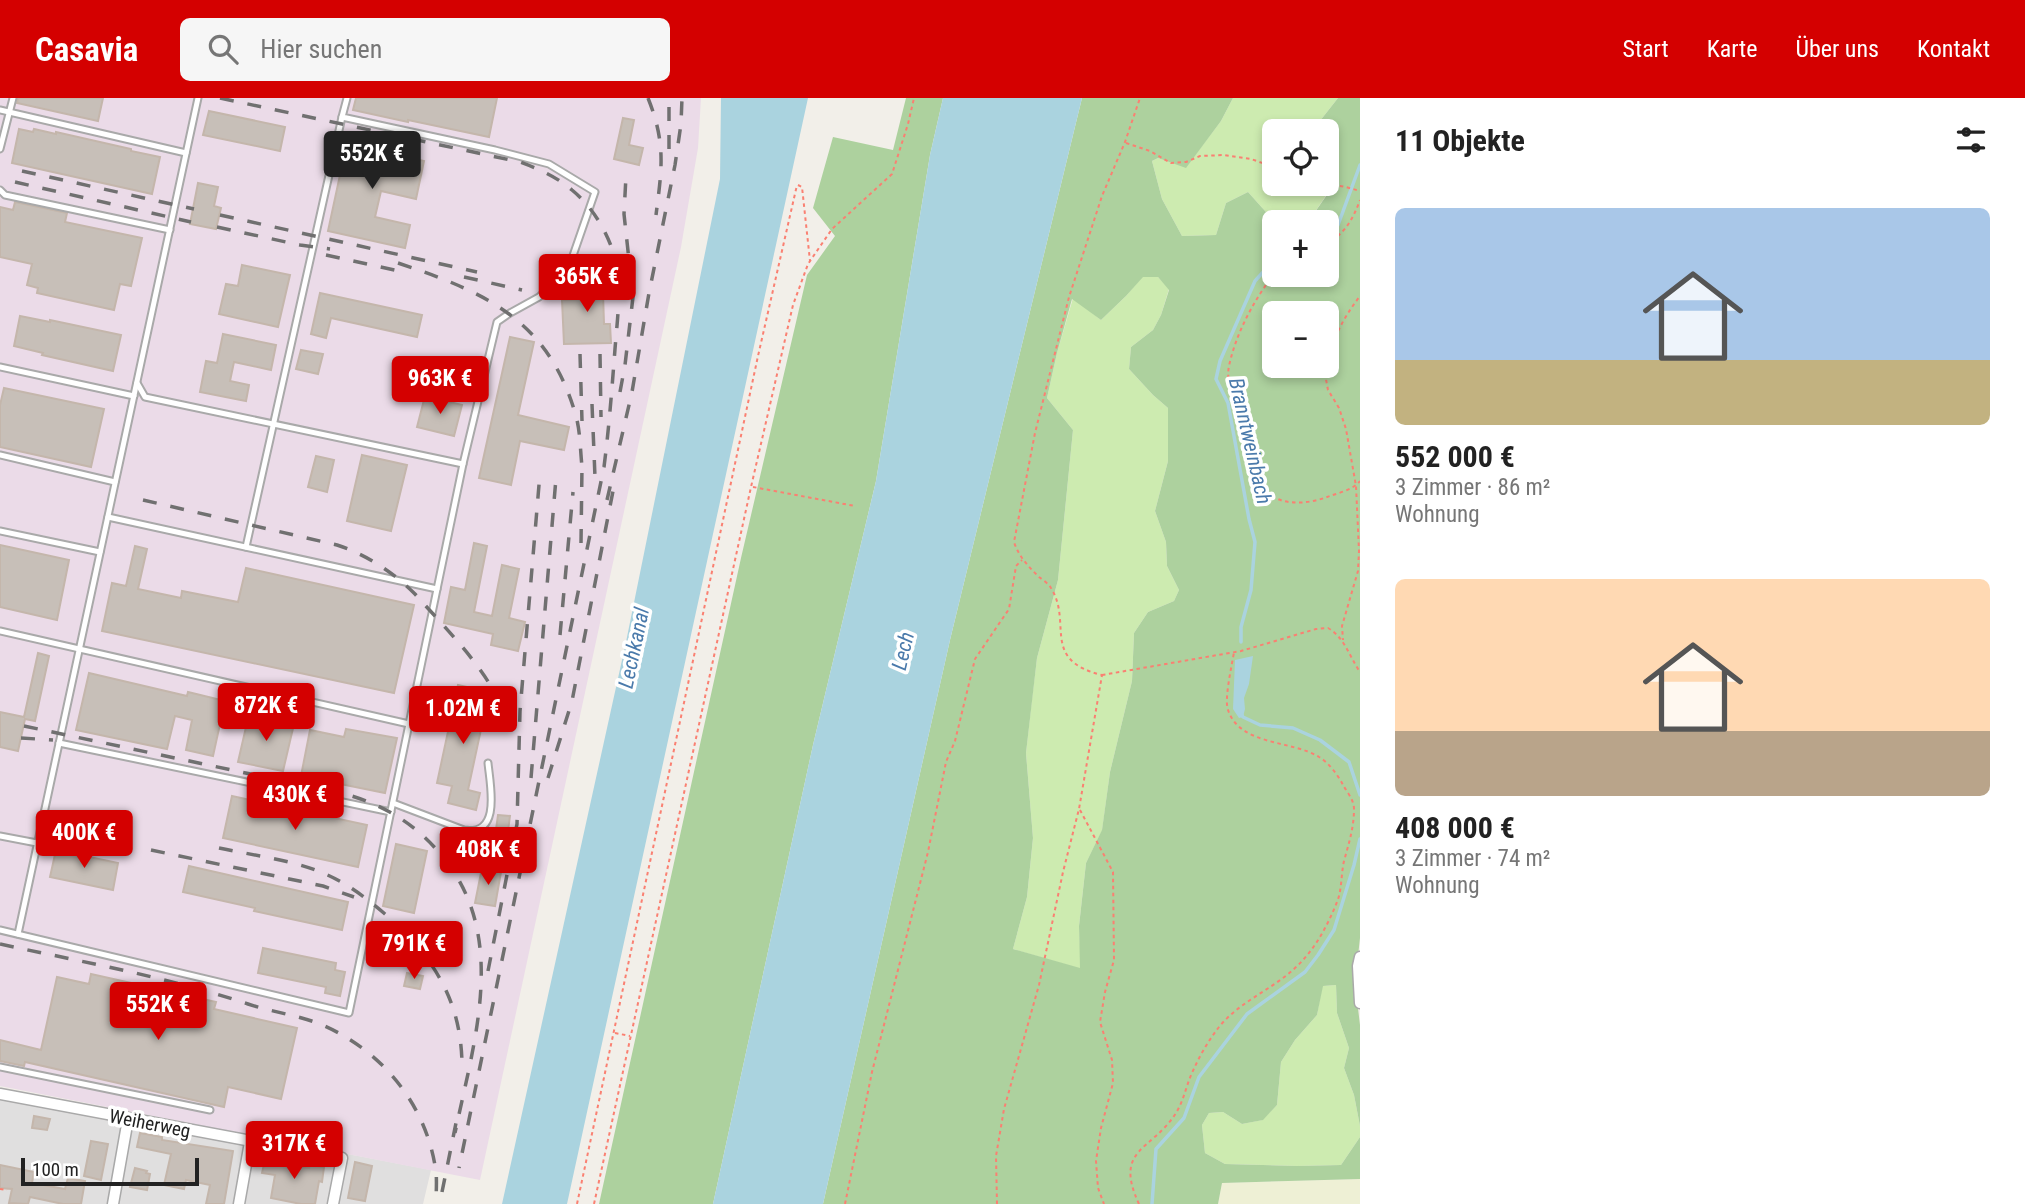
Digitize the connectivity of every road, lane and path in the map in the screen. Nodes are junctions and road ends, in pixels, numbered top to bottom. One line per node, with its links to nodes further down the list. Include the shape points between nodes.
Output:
1 (13, 98): 7 (lane)
2 (198, 98): 11 (lane)
3 (347, 98): 8 (lane)
4 (914, 98): 19 (path, via 892,174 832,229)
5 (1140, 98): 9 (path)
6 (0, 110): 7 (lane)
7 (10, 113): 10 (lane); 11 (lane)
8 (342, 117): 27 (lane); 29 (lane, via 549,164 595,192 568,270 539,297 497,322)
9 (1125, 142): 12 (path, via 1171,163 1224,155); 40 (path, via 1102,196 1050,368 1014,542)
10 (0, 149)
11 (186, 153): 17 (lane)
12 (1262, 163)
13 (1339, 186): 15 (path)
14 (0, 190): 17 (lane, via 5,195)
15 (1360, 191)
16 (1360, 200): 18 (path)
17 (170, 230): 25 (lane)
18 (1339, 237)
19 (810, 262): 33 (path, via 793,305); 60 (path, via 802,187 797,185)
20 (1264, 287): 32 (path, via 1248,314 1227,381 1251,427 1254,470 1261,488 1275,499 1298,502 1319,500)
21 (1360, 296): 22 (path)
22 (1339, 330)
23 (0, 366): 26 (lane)
24 (1326, 378): 32 (path, via 1346,429)
25 (136, 383): 26 (lane); 27 (lane, via 145,397)
26 (134, 396): 31 (lane)
27 (273, 424): 29 (lane); 38 (lane)
28 (0, 455): 31 (lane)
29 (463, 464): 41 (lane)
30 (1360, 481): 32 (path)
31 (115, 482): 35 (lane)
32 (1356, 486): 36 (path)
33 (751, 487): 34 (path); 61 (path)
34 (855, 506)
35 (108, 517): 38 (lane); 39 (lane)
36 (1359, 525): 43 (path, via 1357,570 1342,626)
37 (0, 531): 39 (lane)
38 (246, 547): 41 (lane)
39 (100, 552): 44 (lane)
40 (1022, 559): 47 (path, via 1051,588 1062,647 1073,663); 74 (path, via 1016,566 1009,609 975,660 946,762)
41 (437, 589): 48 (lane)
42 (0, 631): 44 (lane)
43 (1343, 641): 45 (path, via 1328,628 1316,629); 46 (path)
44 (79, 650): 48 (lane); 49 (lane)
45 (1234, 652): 47 (path); 77 (path, via 1227,708 1237,726 1320,757 1354,805 1352,832 1339,898 1310,953 1219,1026 1176,1112 1132,1159 1129,1175)
46 (1360, 671)
47 (1102, 675): 52 (path)
48 (409, 724): 51 (lane)
49 (59, 743): 53 (lane); 55 (lane)
50 (488, 763): 51 (lane, via 492,802 479,830 464,830)
51 (393, 803): 53 (lane)
52 (1079, 809): 75 (path, via 1039,985 1004,1109 996,1156); 76 (path, via 1113,872 1114,960 1100,1022 1112,1060 1113,1083 1096,1161)
53 (391, 812): 57 (lane, via 349,1013)
54 (0, 836): 55 (lane)
55 (37, 843): 57 (lane)
56 (0, 930): 57 (lane)
57 (18, 934)
58 (1360, 957): 59 (street)
59 (1360, 1003)
60 (614, 1032): 61 (path); 72 (path)
61 (630, 1037): 73 (path)
62 (0, 1067): 64 (lane)
63 (0, 1094): 65 (street, Weiherweg)
64 (210, 1110)
65 (128, 1119): 66 (street, Weiherweg); 69 (street)
66 (250, 1142): 70 (street); 71 (street, Weiherweg, via 342,1158)
67 (0, 1189): 68 (path)
68 (7, 1191)
69 (113, 1204)
70 (239, 1204)
71 (333, 1204)
72 (577, 1204)
73 (594, 1204)
74 (845, 1204)
75 (997, 1204)
76 (1104, 1204)
77 (1139, 1204)

